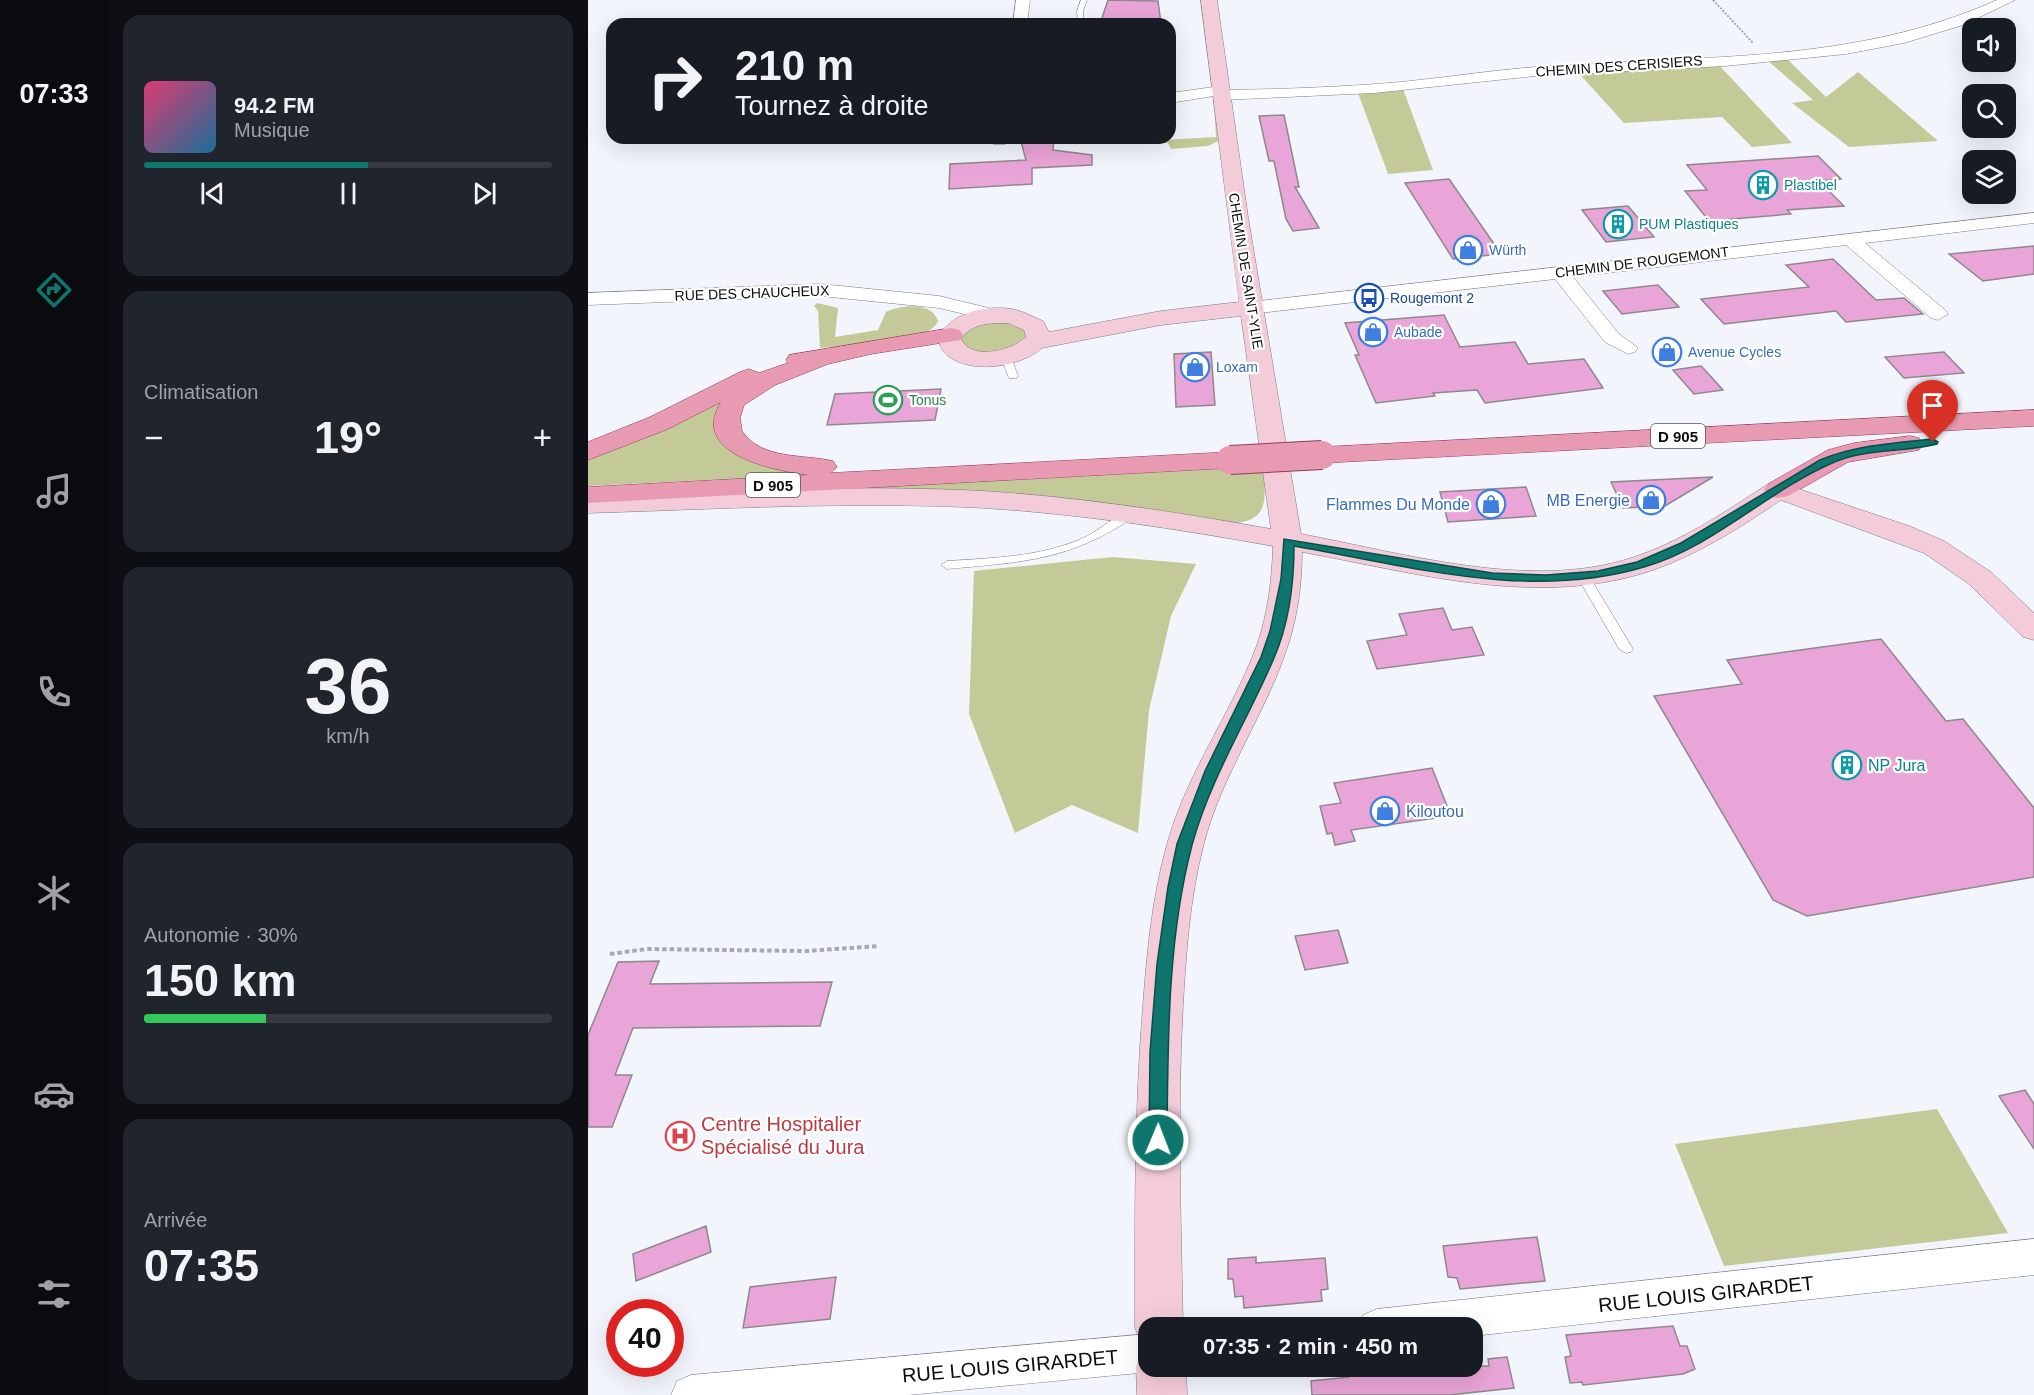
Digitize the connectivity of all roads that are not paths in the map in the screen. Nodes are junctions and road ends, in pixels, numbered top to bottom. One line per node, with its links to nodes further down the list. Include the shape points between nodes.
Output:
1 (1023, 0): 5 (street)
2 (1083, 0): 6 (lane)
3 (1209, 0): 7 (street, CHEMIN DE SAINT-YLIE)
4 (2008, 0): 7 (street, CHEMIN DES CERISIERS, via 1965,21 1894,41 1767,57 1551,70 1337,91)
5 (1021, 18)
6 (1081, 18)
7 (1221, 92): 8 (street, CHEMIN DES CERISIERS); 14 (street, CHEMIN DE SAINT-YLIE)
8 (1176, 97)
9 (2034, 218): 10 (street, CHEMIN DE ROUGEMONT)
10 (1850, 238): 11 (street, CHEMIN DE ROUGEMONT); 15 (street)
11 (1560, 272): 14 (street, CHEMIN DE ROUGEMONT); 19 (street, via 1612,338)
12 (588, 300): 13 (street, RUE DES CHAUCHEUX, via 821,290)
13 (916, 301): 16 (street, RUE DES CHAUCHEUX, via 939,302); 18 (street, RUE DES CHAUCHEUX, via 941,312)
14 (1251, 308): 17 (street); 31 (street, CHEMIN DE SAINT-YLIE)
15 (1938, 315)
16 (998, 316): 17 (street); 18 (street, via 970,321)
17 (1034, 332): 18 (street, via 1028,349 1010,366 980,358)
18 (953, 340): 20 (main road)
19 (1628, 348)
20 (833, 357): 23 (main road, via 802,359 763,372 659,423); 24 (main road, via 759,384 737,398 727,421 733,440 765,458 812,467 1165,457)
21 (2034, 418): 24 (main road, D 905, bridge)
22 (2034, 434): 25 (main road, via 1854,451 1824,462)
23 (588, 452)
24 (1187, 462): 26 (main road, D 905)
25 (1778, 490): 28 (street); 30 (street)
26 (588, 495)
27 (588, 505): 29 (street, via 935,499 1040,504)
28 (1745, 512): 30 (street, via 1806,515); 33 (street, via 1664,556 1620,570)
29 (1130, 515): 31 (street); 32 (lane, via 1077,547 1045,555)
30 (1880, 526): 34 (street, via 1919,539 1949,556 1980,578)
31 (1288, 542): 33 (street, via 1492,576); 37 (street, CHEMIN DE SAINT-YLIE, via 1287,579 1277,631 1202,797 1185,844 1176,887 1159,1052)
32 (947, 565)
33 (1583, 576): 35 (lane)
34 (2034, 630)
35 (1626, 649)
36 (2034, 1257): 38 (street, RUE LOUIS GIRARDET)
37 (1159, 1317)
38 (1479, 1317)
39 (1138, 1354): 41 (street, RUE LOUIS GIRARDET)
40 (1161, 1377): 42 (street)
41 (691, 1395)
42 (1162, 1395)

